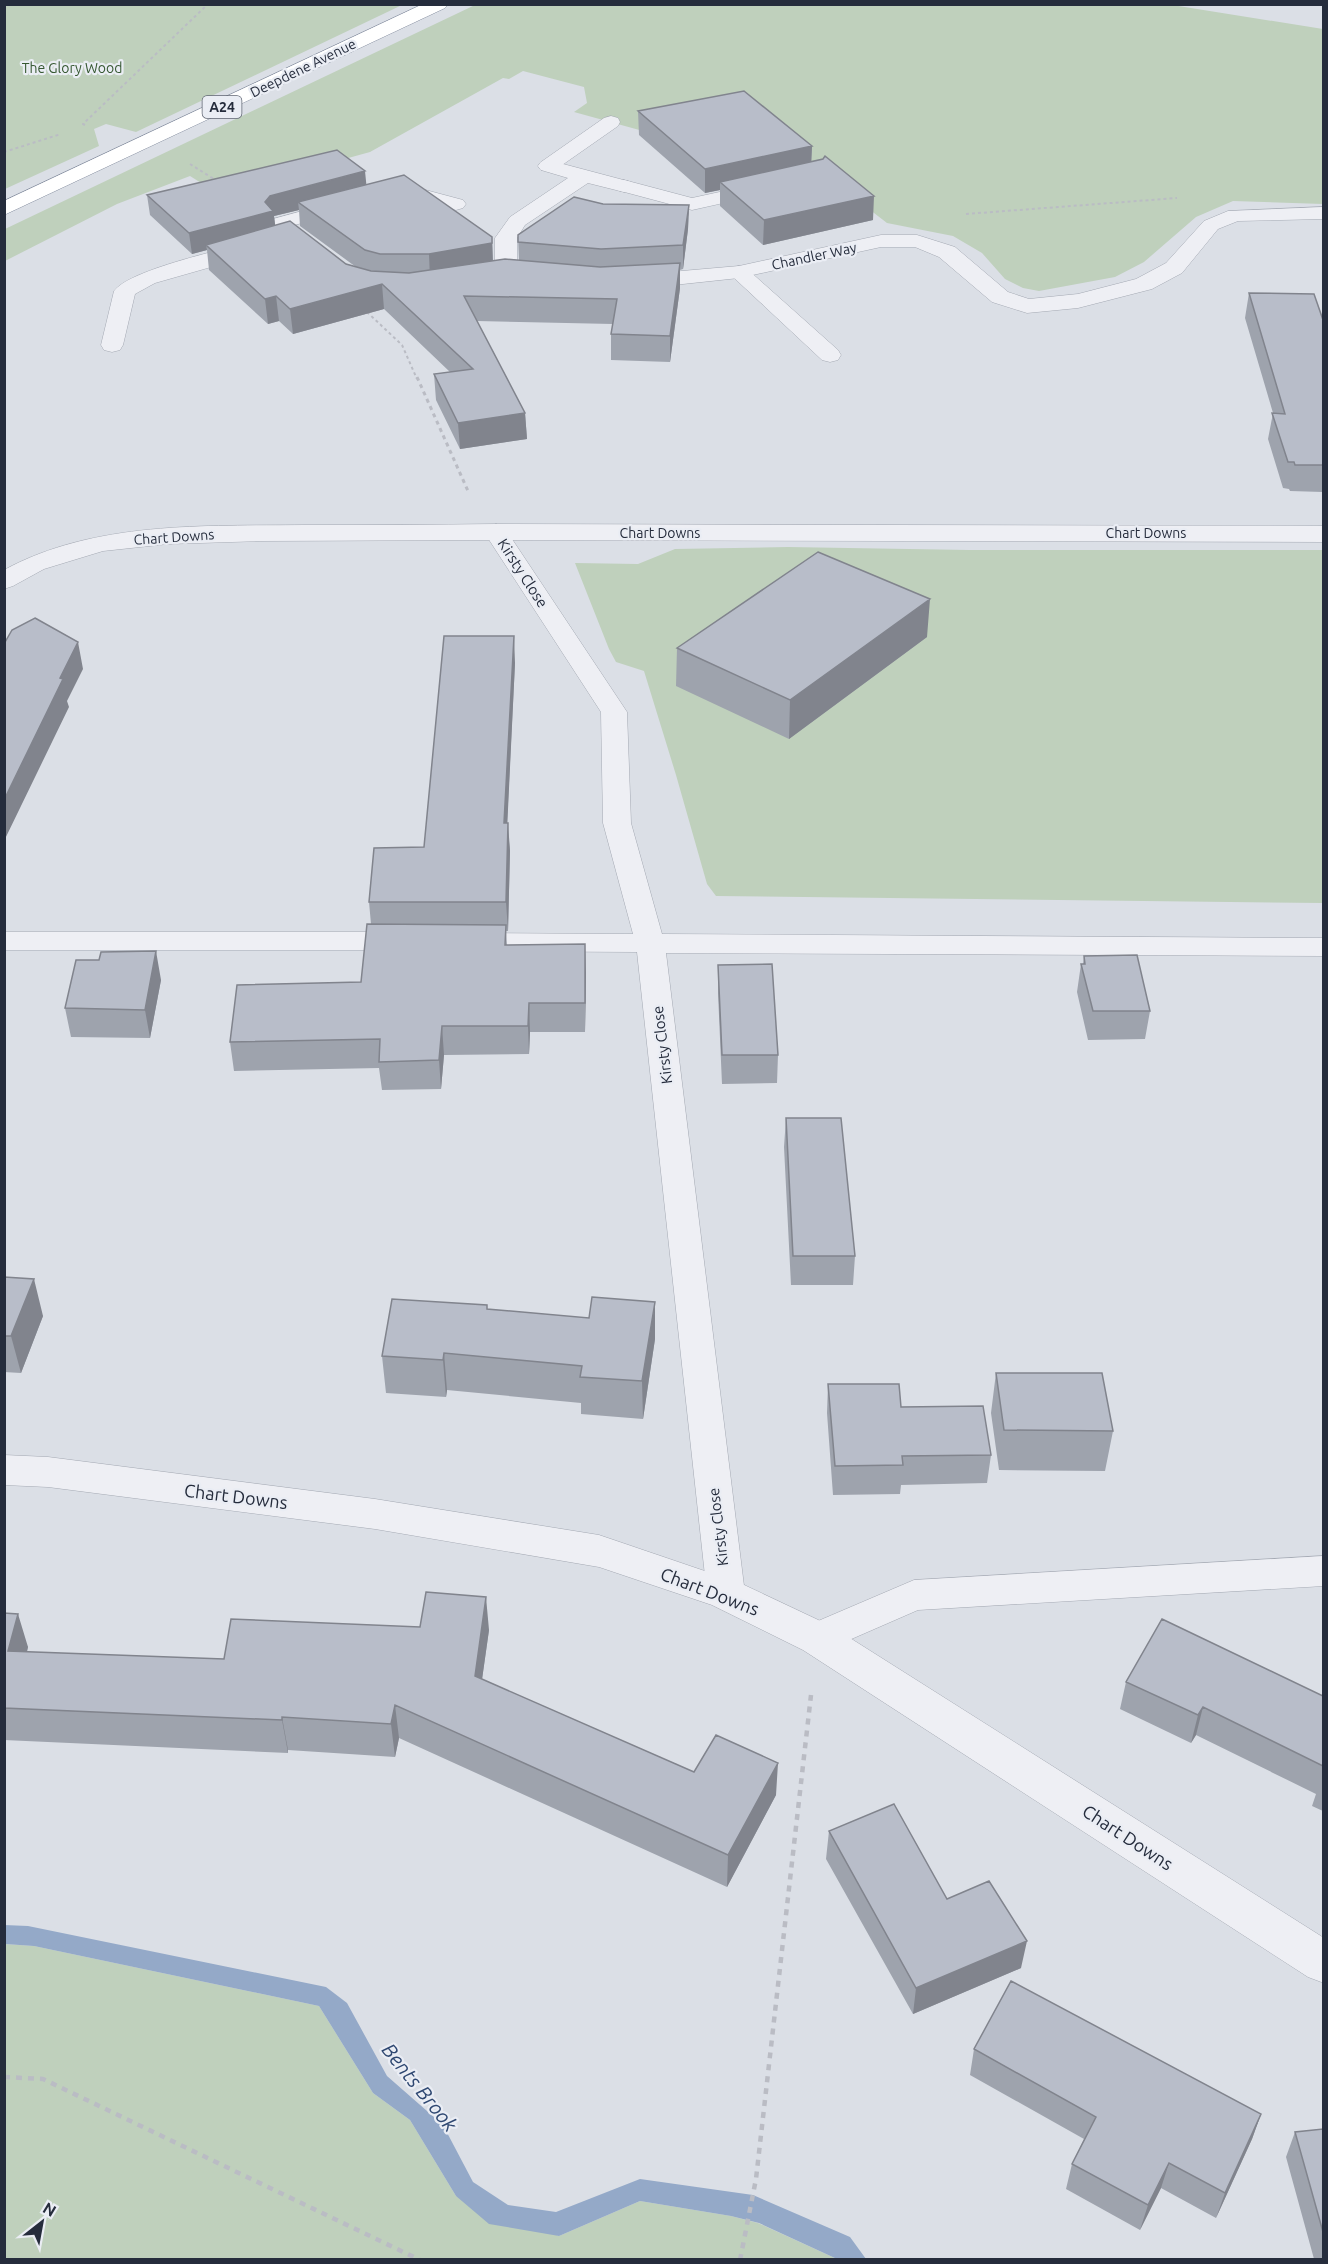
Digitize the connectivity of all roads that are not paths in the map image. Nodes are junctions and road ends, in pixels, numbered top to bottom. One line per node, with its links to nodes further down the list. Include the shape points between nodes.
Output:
1 (439, 4): 10 (highway, Deepdene Avenue / A24)
2 (611, 122): 3 (lane)
3 (548, 166): 4 (street)
4 (585, 176): 6 (street); 14 (street, via 517,221 506,238)
5 (780, 184): 6 (lane, via 692,204)
6 (624, 186)
7 (381, 196): 9 (lane, via 403,190)
8 (358, 202): 12 (lane)
9 (456, 204)
10 (4, 210)
11 (1323, 213): 13 (street, Chandler Way, via 1235,215 1211,225 1174,268 1144,284 1068,302 1027,306 1000,297 947,252 917,241 881,241)
12 (294, 233): 16 (street, via 147,278 125,291)
13 (739, 272): 15 (street, Chandler Way); 17 (lane)
14 (506, 276)
15 (613, 283)
16 (112, 345)
17 (830, 355)
18 (496, 532): 19 (street, Chart Downs); 20 (street, Chart Downs, via 168,536 99,544 35,564); 22 (lane, Kirsty Close, via 614,712 617,823)
19 (1323, 534)
20 (4, 581)
21 (4, 941): 22 (lane)
22 (650, 942): 23 (lane); 26 (lane, Kirsty Close)
23 (1323, 947)
24 (4, 1470): 26 (street, Chart Downs, via 48,1472 375,1514 599,1551)
25 (1323, 1571): 27 (lane, via 914,1595)
26 (726, 1594): 27 (street, Chart Downs)
27 (817, 1638): 28 (street, Chart Downs)
28 (1323, 1963)

